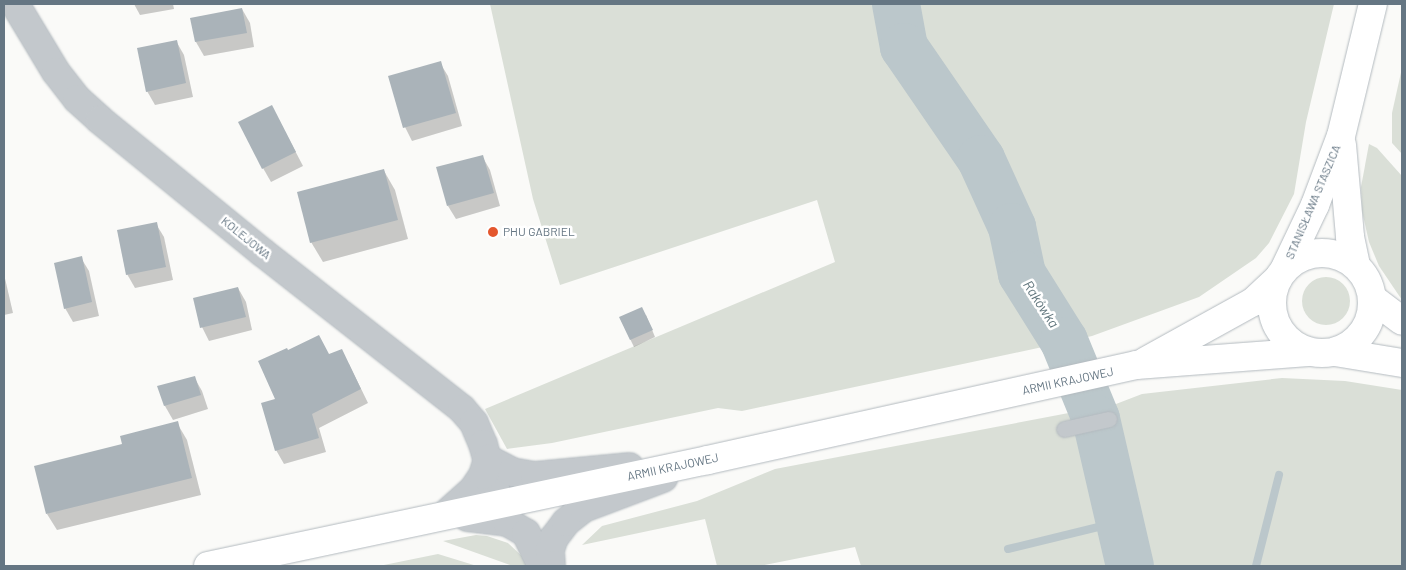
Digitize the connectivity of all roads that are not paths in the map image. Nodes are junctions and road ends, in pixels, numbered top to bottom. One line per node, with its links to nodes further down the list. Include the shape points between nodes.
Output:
1 (15, 4): 13 (street, KOLEJOWA, via 56,72 77,99 262,252 462,409 474,423)
2 (1374, 4): 3 (street, STANISŁAWA STASZICA)
3 (1342, 136): 4 (street, STANISŁAWA STASZICA, via 1345,202); 5 (street, STANISŁAWA STASZICA, via 1315,205)
4 (1356, 265): 5 (street, via 1343,256 1328,252 1312,253 1298,258); 6 (street, via 1368,280)
5 (1281, 273): 8 (street, via 1272,298 1279,330 1299,348); 10 (street, ARMII KRAJOWEJ, via 1253,302)
6 (1373, 299): 7 (street); 8 (street, via 1367,328 1358,339)
7 (1402, 321)
8 (1323, 352): 9 (street); 10 (street, ARMII KRAJOWEJ)
9 (1402, 363)
10 (1137, 365): 14 (street, ARMII KRAJOWEJ)
11 (1109, 419): 12 (lane)
12 (1064, 430)
13 (488, 459): 14 (street, via 512,472 535,476); 15 (street, KOLEJOWA); 16 (street, via 473,490)
14 (708, 460): 15 (street, ARMII KRAJOWEJ); 19 (street, via 584,508 566,522 554,538 550,550)
15 (499, 503): 16 (street, ARMII KRAJOWEJ)
16 (445, 515): 17 (street, ARMII KRAJOWEJ); 18 (street, via 507,522 526,533)
17 (208, 566)
18 (542, 566)
19 (551, 566)

